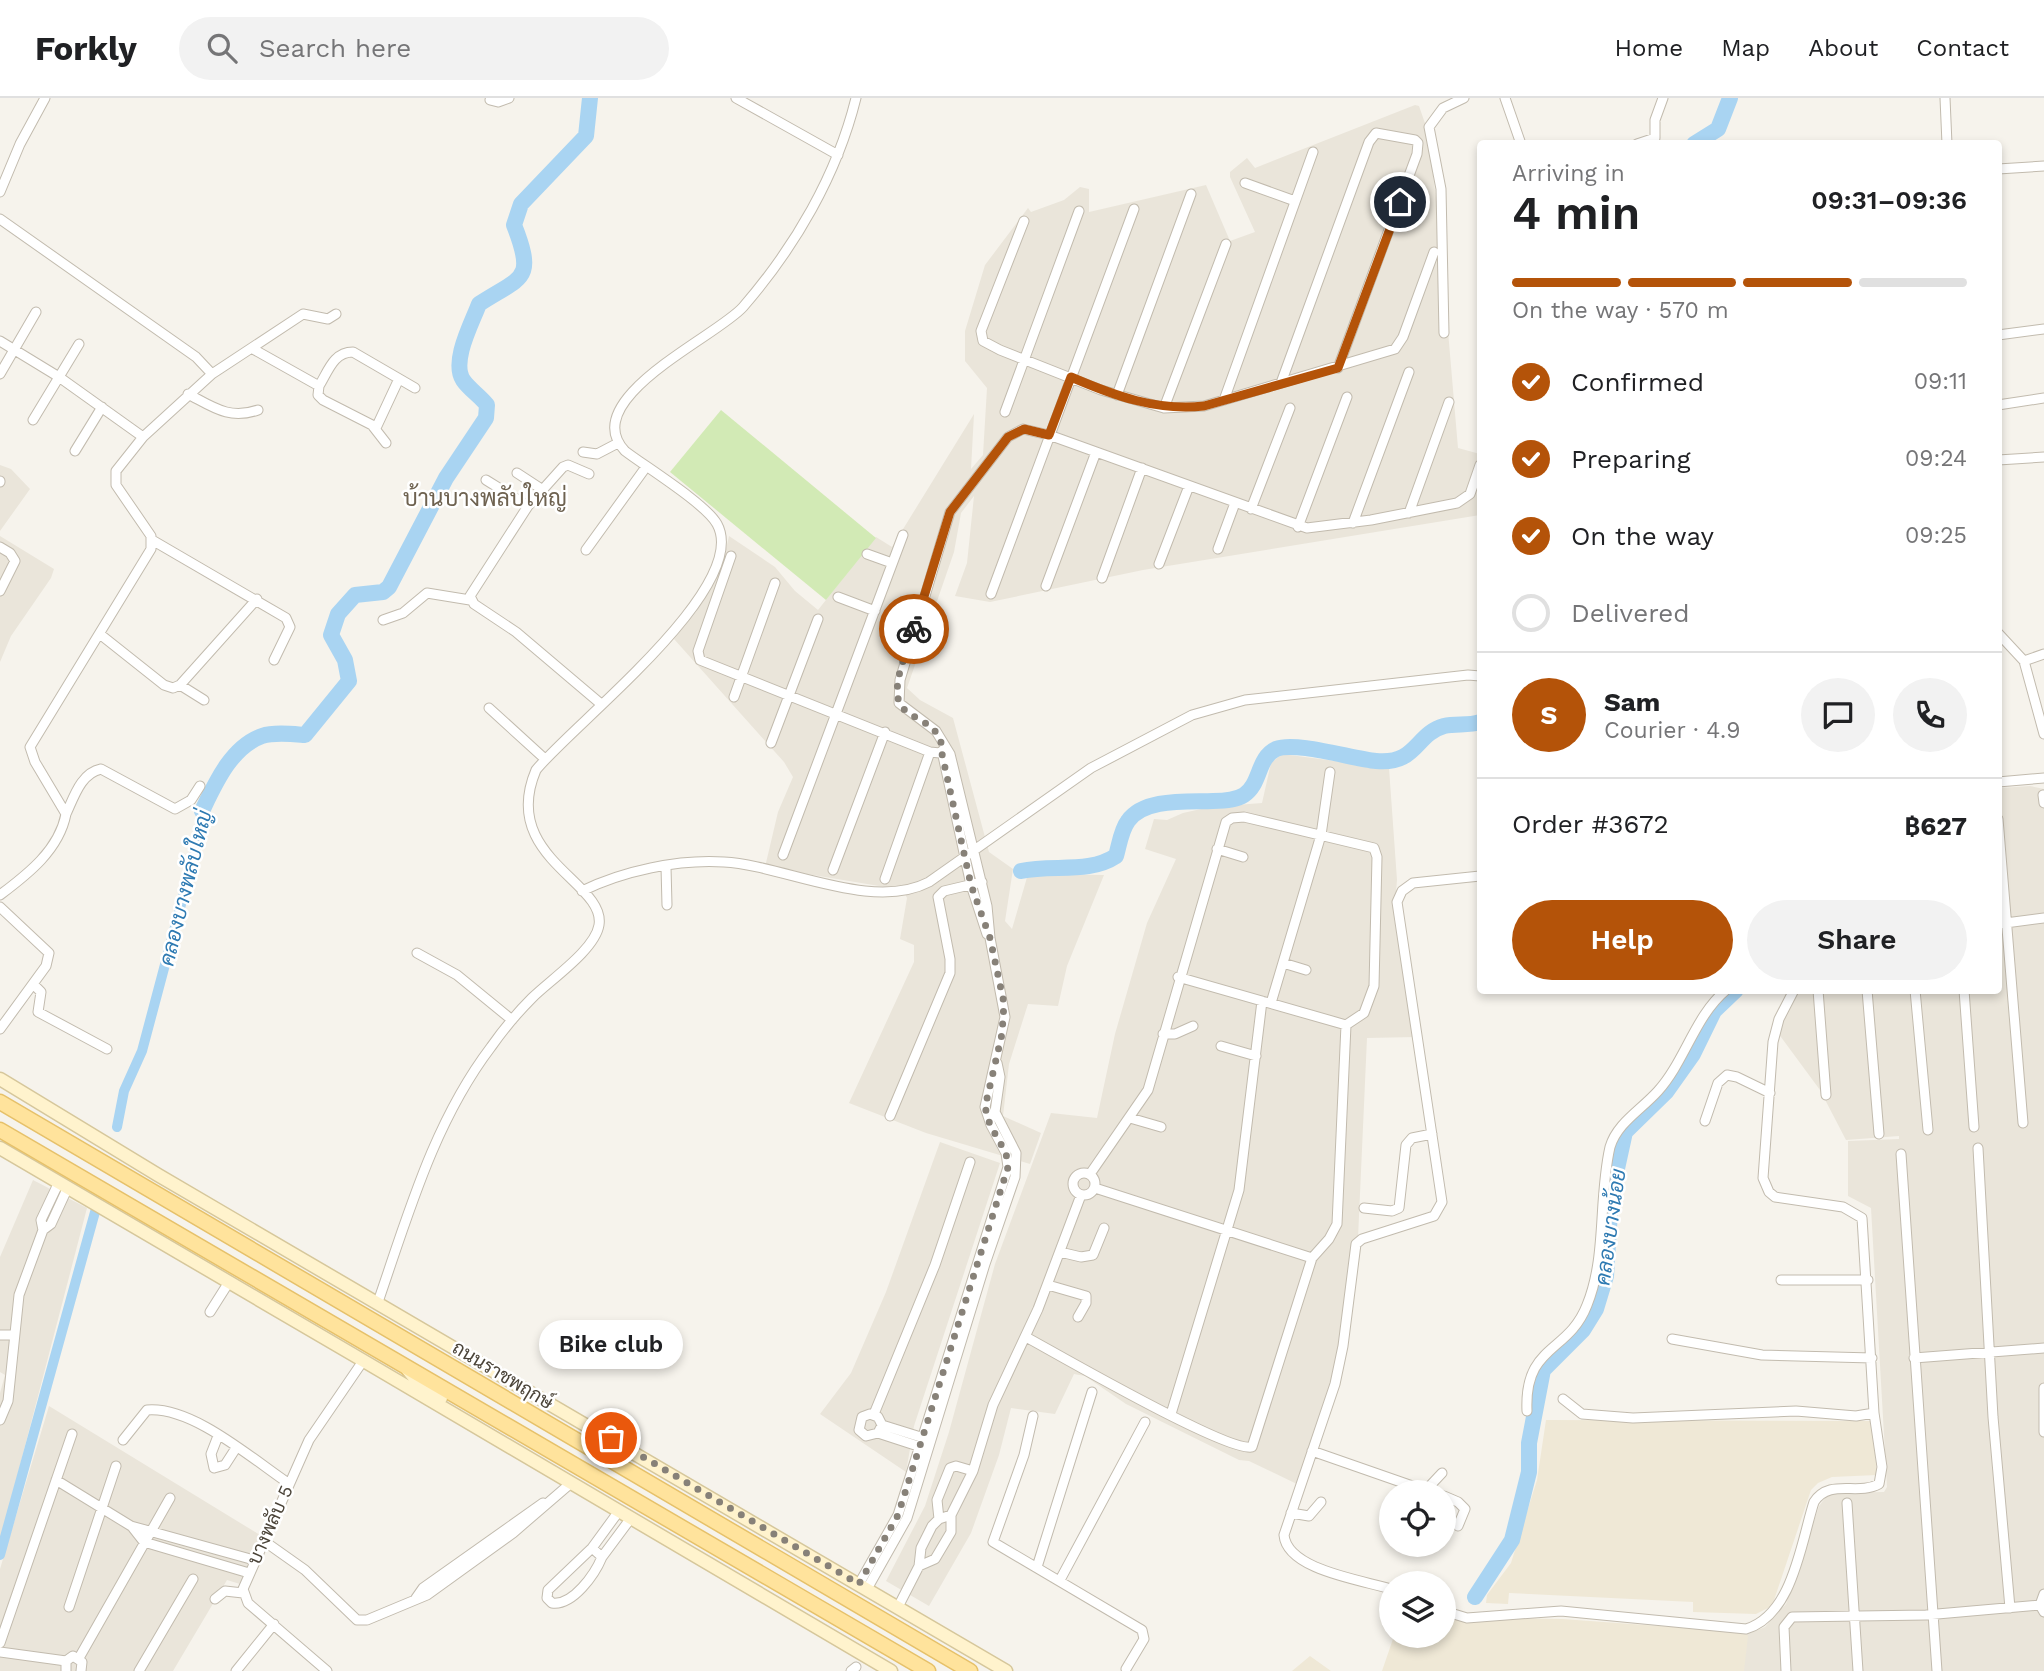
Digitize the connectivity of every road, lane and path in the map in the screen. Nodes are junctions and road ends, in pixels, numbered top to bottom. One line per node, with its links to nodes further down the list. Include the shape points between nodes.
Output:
1 (46, 98): 18 (street)
2 (509, 98): 9 (street)
3 (736, 98): 14 (street)
4 (856, 98): 14 (street)
5 (1464, 98): 30 (street, via 1443,108 1429,127 1441,190)
6 (1505, 98): 10 (street)
7 (1663, 98): 11 (street, via 1655,120 1655,138)
8 (1945, 98): 12 (street)
9 (490, 100)
10 (1520, 140)
11 (1649, 140)
12 (1947, 140)
13 (1313, 152): 20 (street)
14 (838, 155): 64 (street, via 804,222 741,309 689,344 628,399 615,421)
15 (2044, 166): 16 (street)
16 (2002, 169)
17 (1245, 183): 20 (street)
18 (0, 192)
19 (1191, 194): 48 (street)
20 (1295, 201): 51 (street)
21 (1134, 209): 42 (street)
22 (1079, 211): 36 (street)
23 (0, 219): 40 (street, via 196,357)
24 (1024, 221): 36 (street, via 981,337 986,344)
25 (1226, 244): 55 (street)
26 (1434, 252): 37 (street, via 1399,345)
27 (36, 312): 35 (street)
28 (337, 314): 34 (street, via 328,319 303,314)
29 (2044, 329): 31 (street)
30 (1444, 333)
31 (2002, 334)
32 (0, 341): 35 (street)
33 (79, 344): 41 (street)
34 (253, 349): 40 (street); 45 (street)
35 (14, 350): 39 (street); 41 (street)
36 (1024, 360): 42 (street); 58 (street)
37 (1338, 368): 44 (street); 44 (street, via 1417,154 1415,140 1382,132 1372,136)
38 (1409, 372): 82 (street)
39 (0, 374)
40 (212, 374): 47 (street)
41 (59, 377): 54 (street); 59 (street)
42 (1071, 377): 48 (street); 62 (street)
43 (397, 383): 60 (street)
44 (1281, 383): 51 (street)
45 (319, 386): 46 (street, via 336,359 353,352); 60 (street, via 323,400)
46 (415, 388)
47 (188, 394): 57 (street, via 225,414); 61 (street)
48 (1117, 395): 55 (street)
49 (1347, 397): 83 (street)
50 (2044, 398): 53 (street)
51 (1224, 400): 55 (street)
52 (1449, 402): 81 (street)
53 (2002, 404)
54 (102, 407): 61 (street); 65 (street)
55 (1164, 408)
56 (1290, 408): 80 (street)
57 (258, 411)
58 (1005, 412)
59 (33, 420)
60 (376, 428): 63 (street)
61 (136, 432): 85 (street, via 115,478)
62 (1049, 435): 67 (street); 97 (street); 122 (street, via 1017,431 998,448 950,512 943,529 898,691 903,708 926,722)
63 (386, 443)
64 (618, 443): 66 (street, via 597,454); 70 (street)
65 (75, 451)
66 (583, 452)
67 (1096, 452): 71 (street); 95 (street)
68 (2044, 457): 69 (street)
69 (2002, 460)
70 (646, 467): 88 (street); 115 (street, via 714,519 720,530 719,548 705,587 685,619)
71 (1142, 468): 76 (street); 93 (street)
72 (1477, 472): 81 (street, via 1466,500)
73 (517, 473): 77 (street)
74 (589, 474): 77 (street, via 566,465)
75 (486, 480): 79 (street)
76 (1189, 486): 78 (street); 92 (street)
77 (542, 489): 79 (street)
78 (1236, 503): 80 (street); 87 (street)
79 (528, 506): 100 (street, via 471,591)
80 (1251, 509): 83 (street)
81 (1409, 513): 82 (street)
82 (1353, 523): 83 (street)
83 (1297, 527)
84 (903, 535): 91 (street)
85 (152, 540): 99 (street); 104 (street)
86 (0, 547): 96 (street, via 15,561)
87 (1218, 549)
88 (586, 550)
89 (867, 554): 91 (street)
90 (731, 556): 110 (street, via 698,651 704,663)
91 (892, 563): 101 (street)
92 (1159, 564)
93 (1102, 578)
94 (775, 583): 110 (street)
95 (1046, 586)
96 (0, 592)
97 (990, 594)
98 (838, 597): 101 (street)
99 (257, 599): 107 (street, via 289,622); 111 (street)
100 (470, 600): 102 (street, via 427,593 403,613); 115 (street)
101 (875, 611): 117 (street)
102 (383, 620)
103 (818, 620): 112 (street)
104 (101, 635): 111 (street, via 164,685); 130 (street, via 30,747)
105 (2002, 637): 108 (street)
106 (2044, 654): 108 (street)
107 (274, 660)
108 (2024, 661): 119 (street)
109 (1477, 676): 133 (street, via 1270,696 1216,706 1103,761)
110 (742, 678): 112 (street); 113 (street)
111 (180, 685): 114 (street)
112 (789, 695): 117 (street); 120 (street)
113 (734, 697)
114 (204, 700)
115 (601, 704): 123 (street)
116 (489, 708): 123 (street)
117 (836, 713): 118 (street); 134 (street)
118 (885, 732): 121 (street); 137 (street)
119 (2044, 734)
120 (771, 743)
121 (930, 752): 122 (street); 139 (street)
122 (946, 754): 133 (street)
123 (545, 759): 142 (street, via 531,787 532,828 545,850)
124 (1330, 772): 131 (street)
125 (2044, 779): 126 (street)
126 (2002, 782)
127 (200, 786): 130 (street, via 191,800 175,809 96,770 85,778)
128 (2043, 795): 129 (street)
129 (2044, 803)
130 (66, 811): 143 (street, via 63,826 44,857)
131 (1321, 835): 132 (street, via 1238,816 1226,822); 151 (street); 163 (street, via 1370,845 1377,857 1374,986 1364,1013)
132 (1217, 849): 135 (street); 153 (street)
133 (973, 850): 136 (street, via 923,885 899,891 811,882 725,862); 140 (street); 141 (street)
134 (783, 855)
135 (1243, 857)
136 (666, 867): 142 (street, via 610,879); 145 (street)
137 (833, 870)
138 (1477, 876): 182 (street, via 1413,883 1397,902)
139 (885, 879)
140 (982, 882): 141 (street); 149 (street)
141 (971, 885): 149 (street); 174 (street, via 944,891 938,897 950,972)
142 (583, 891): 162 (street, via 598,914 596,935)
143 (0, 895)
144 (2002, 902): 148 (street)
145 (667, 905)
146 (0, 907): 154 (street, via 49,953)
147 (2044, 918): 148 (street)
148 (2003, 923): 177 (street)
149 (990, 938): 233 (street, via 1005,1017 985,1107 1003,1139 1007,1175)
150 (417, 953): 162 (street, via 457,975)
151 (1283, 963): 152 (street); 161 (street)
152 (1306, 970)
153 (1178, 977): 161 (street); 166 (street)
154 (33, 985): 165 (street); 168 (street, via 41,992 38,1012)
155 (1722, 994): 220 (street, via 1672,1073 1614,1135 1605,1176 1594,1285 1578,1322 1536,1364 1528,1380)
156 (1792, 994): 171 (street, via 1775,1030)
157 (1818, 994): 172 (street)
158 (1867, 994): 183 (street)
159 (1915, 994): 181 (street)
160 (1964, 994): 179 (street)
161 (1267, 1002): 163 (street); 169 (street)
162 (512, 1020): 204 (street, via 461,1091 436,1142)
163 (1346, 1025): 199 (street, via 1337,1224)
164 (1193, 1026): 166 (street)
165 (0, 1029)
166 (1164, 1034): 175 (street, via 1147,1090)
167 (1221, 1046): 169 (street)
168 (107, 1049)
169 (1256, 1056): 197 (street, via 1239,1190)
170 (0, 1079): 190 (main road, ถนนราชพฤกษ์)
171 (1770, 1093): 176 (street, via 1727,1075 1718,1083); 201 (street, via 1765,1185 1782,1200 1855,1211 1865,1233)
172 (1826, 1094)
173 (0, 1101): 184 (main road, ถนนราชพฤกษ์)
174 (890, 1116)
175 (1130, 1118): 178 (street); 189 (street)
176 (1705, 1121)
177 (2023, 1124)
178 (1160, 1127)
179 (1974, 1127)
180 (0, 1130): 195 (main road, ถนนราชพฤกษ์)
181 (1928, 1130)
182 (1432, 1134): 194 (street, via 1412,1138 1406,1145 1399,1208); 235 (street, via 1441,1208 1434,1216 1356,1244 1343,1346)
183 (1879, 1135)
184 (72, 1145): 190 (main road); 293 (main road, ถนนราชพฤกษ์)
185 (0, 1148): 191 (main road)
186 (1978, 1148): 212 (street)
187 (1901, 1154): 214 (street)
188 (970, 1162): 222 (street, via 935,1265)
189 (1090, 1174): 192 (street); 193 (street, via 1079,1174 1074,1180 1073,1187)
190 (158, 1175): 204 (main road, ถนนราชพฤกษ์)
191 (67, 1187): 195 (main road); 202 (main road); 208 (street, via 51,1224 43,1230 19,1294)
192 (1095, 1188): 193 (street); 197 (street)
193 (1081, 1195): 198 (street)
194 (1364, 1208)
195 (138, 1211): 216 (main road, ถนนราชพฤกษ์)
196 (1104, 1228): 198 (street, via 1093,1255)
197 (1225, 1232): 199 (street); 223 (street)
198 (1060, 1252): 203 (street)
199 (1312, 1258): 223 (street, via 1252,1447 1238,1447)
200 (1782, 1280): 201 (street)
201 (1868, 1280): 213 (street)
202 (229, 1282): 205 (street); 215 (main road)
203 (1048, 1284): 206 (street, via 1086,1296); 209 (street)
204 (378, 1303): 269 (main road, ถนนราชพฤกษ์)
205 (210, 1312)
206 (1078, 1317)
207 (0, 1335): 208 (street)
208 (14, 1335): 225 (street, via 8,1401)
209 (1026, 1337): 223 (street); 237 (street, via 993,1405)
210 (1672, 1339): 213 (street, via 1762,1355)
211 (2044, 1348): 212 (street)
212 (1992, 1351): 214 (street); 276 (street, via 1993,1418)
213 (1871, 1358): 221 (street)
214 (1914, 1358): 278 (street)
215 (363, 1362): 231 (main road); 242 (street, บางพลับ 5, via 317,1427)
216 (402, 1362): 231 (main road, via 417,1381); 292 (main road, ถนนราชพฤกษ์)
217 (2044, 1388): 228 (street)
218 (1092, 1392): 265 (street)
219 (1563, 1399): 221 (street, via 1582,1413 1633,1418 1796,1411)
220 (1527, 1411)
221 (1874, 1413): 279 (street, via 1882,1466 1878,1484 1820,1493 1777,1607 1758,1626 1746,1629 1561,1611 1467,1618)
222 (874, 1414): 227 (street); 227 (street, via 862,1417 859,1430 870,1437)
223 (1171, 1414)
224 (1033, 1416): 265 (street, via 993,1542)
225 (0, 1420)
226 (1145, 1422): 268 (street)
227 (880, 1429): 233 (street)
228 (2044, 1432)
229 (72, 1434): 239 (street)
230 (218, 1436): 232 (street, via 186,1418 153,1409 144,1412); 234 (street); 234 (street, via 211,1454 214,1468 225,1465)
231 (499, 1438): 243 (main road)
232 (123, 1440)
233 (925, 1444): 269 (street, via 902,1516)
234 (236, 1448): 242 (street)
235 (1312, 1451): 240 (street); 250 (street)
236 (116, 1466): 248 (street)
237 (973, 1471): 251 (street); 253 (street, via 950,1468 937,1500)
238 (1442, 1473): 241 (street)
239 (56, 1480): 248 (street); 282 (street)
240 (1398, 1480)
241 (1437, 1480)
242 (288, 1483): 257 (street, บางพลับ 5)
243 (571, 1483): 249 (main road); 257 (street, via 492,1544 423,1588 416,1598 367,1620 357,1620 305,1570)
244 (170, 1498): 256 (street)
245 (1456, 1501): 255 (street, via 1465,1509)
246 (1321, 1502): 250 (street, via 1309,1516)
247 (1847, 1503): 280 (street)
248 (100, 1509): 254 (street); 274 (street)
249 (619, 1511): 252 (main road); 260 (street)
250 (1291, 1513): 270 (street, via 1284,1535 1294,1555)
251 (951, 1515): 253 (street); 264 (street, via 951,1532 935,1559)
252 (631, 1518): 261 (street); 291 (main road)
253 (939, 1519): 264 (street, via 921,1548)
254 (131, 1526): 256 (street); 258 (street)
255 (1458, 1526)
256 (151, 1533): 258 (street); 259 (street)
257 (264, 1541): 263 (street, บางพลับ 5)
258 (144, 1542): 262 (street); 284 (street)
259 (208, 1546): 262 (street); 263 (street)
260 (592, 1548): 261 (street); 261 (street, via 548,1590 552,1603 563,1602 588,1581)
261 (602, 1557)
262 (206, 1559): 266 (street)
263 (254, 1560): 266 (street, บางพลับ 5)
264 (919, 1566): 275 (street)
265 (1037, 1567): 268 (street)
266 (249, 1573): 271 (street, บางพลับ 5)
267 (193, 1579): 288 (street)
268 (1059, 1580): 287 (street, via 1142,1630 1144,1639)
269 (863, 1586): 275 (main road, ถนนราชพฤกษ์)
270 (1379, 1586)
271 (243, 1593): 273 (street, via 225,1591); 281 (street, via 248,1603)
272 (2044, 1594): 277 (street)
273 (215, 1599)
274 (69, 1607)
275 (898, 1607): 294 (main road, ถนนราชพฤกษ์)
276 (2010, 1608): 277 (street); 278 (street)
277 (2042, 1608)
278 (1933, 1614): 280 (street); 297 (street)
279 (1456, 1615)
280 (1854, 1617): 295 (street, via 1787,1620 1783,1627); 296 (street)
281 (274, 1624): 289 (street); 290 (street)
282 (0, 1643)
283 (0, 1652): 285 (street)
284 (79, 1658): 285 (street, via 73,1656); 286 (street)
285 (66, 1666)
286 (84, 1670)
287 (1124, 1670)
288 (139, 1671)
289 (236, 1671)
290 (327, 1671)
291 (891, 1671)
292 (928, 1671)
293 (970, 1671)
294 (1006, 1671)
295 (1786, 1671)
296 (1858, 1671)
297 (1937, 1671)

